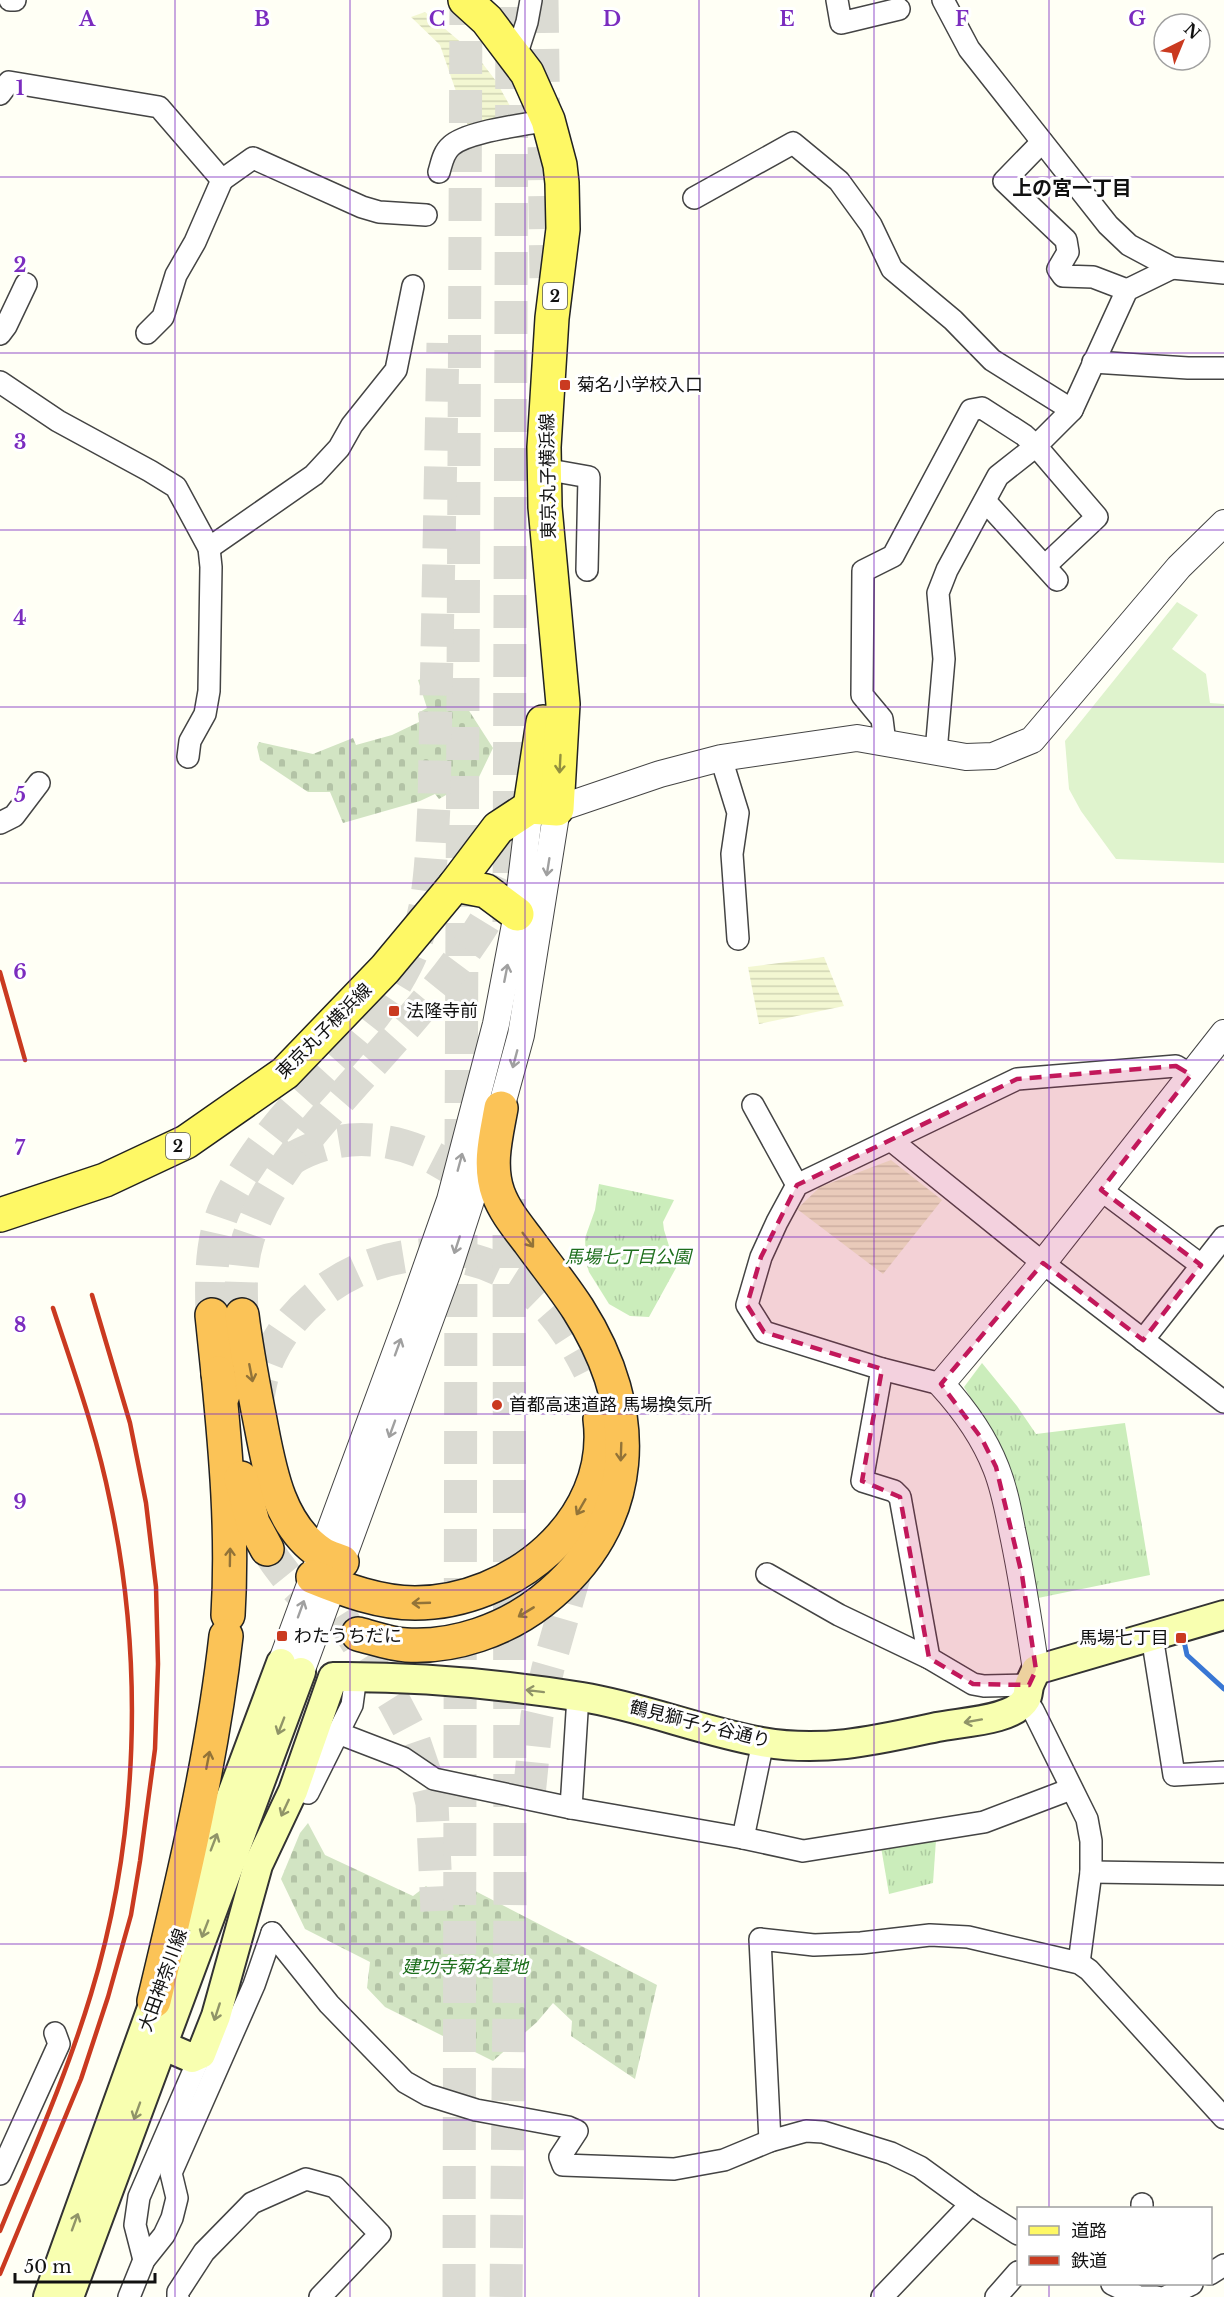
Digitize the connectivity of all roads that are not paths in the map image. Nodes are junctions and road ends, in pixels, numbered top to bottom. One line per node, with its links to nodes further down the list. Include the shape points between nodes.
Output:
1 (10, 0): 2 (street)
2 (15, 0)
3 (465, 0): 8 (main road, 東京丸子横浜線 / 2, via 487,20)
4 (531, 0): 8 (street)
5 (837, 0): 7 (street, via 841,23)
6 (944, 0): 11 (street, via 969,49)
7 (899, 9)
8 (516, 57): 10 (main road, 東京丸子横浜線 / 2)
9 (0, 94): 13 (street, via 9,82 159,107)
10 (548, 120): 12 (street, via 466,136 444,154); 28 (main road, 東京丸子横浜線 / 2, via 560,165 563,207 551,330)
11 (1042, 142): 16 (street, via 1108,225 1129,245); 20 (street, via 1004,181 1066,240 1068,252 1058,269 1063,276 1093,277)
12 (439, 172)
13 (222, 180): 15 (street, via 253,158 362,207); 21 (street, via 176,275 163,317)
14 (694, 198): 26 (street, via 793,143 839,181 871,225 892,269 953,320 992,360)
15 (426, 215)
16 (1172, 268): 17 (street); 20 (street)
17 (1224, 273)
18 (26, 284): 22 (street)
19 (413, 286): 31 (street, via 396,370 352,425 339,448 314,475)
20 (1127, 290): 23 (street)
21 (147, 333)
22 (0, 334)
23 (1093, 362): 24 (street); 26 (street)
24 (1224, 368)
25 (0, 382): 31 (street, via 58,421 176,487)
26 (1072, 410): 27 (street)
27 (1036, 446): 29 (street, via 998,476); 29 (street, via 1097,517 1051,573); 33 (street, via 982,408 971,410 893,556 862,571 862,695 882,719)
28 (544, 470): 32 (street, via 589,477); 38 (main road, 東京丸子横浜線 / 2, via 562,704)
29 (986, 501): 34 (street, via 938,593 944,659)
30 (1224, 523): 34 (street, via 1179,567 1032,740 993,756)
31 (209, 548): 35 (street, via 209,691 205,714 190,741)
32 (587, 570)
33 (885, 743): 34 (street); 36 (street, via 857,738)
34 (936, 752)
35 (188, 757)
36 (721, 758): 38 (street); 42 (street, via 738,813 732,854)
37 (39, 783): 39 (street, via 14,816)
38 (544, 808): 40 (main road, 東京丸子横浜線 / 2, via 498,828); 41 (street); 46 (street, one-way to 46, via 521,1035)
39 (0, 823)
40 (455, 885): 41 (main road, via 486,891); 50 (main road, 東京丸子横浜線 / 2, via 385,969 285,1073 186,1142 105,1180)
41 (517, 914): 61 (street, one-way to 41, via 450,1200 496,1024)
42 (738, 939)
43 (1221, 1041): 44 (street)
44 (1191, 1075): 47 (street, via 1176,1066 1017,1079); 49 (street)
45 (753, 1105): 48 (street)
46 (501, 1108): 61 (street, one-way to 61, via 448,1271); 64 (highway, one-way to 64, via 493,1152 498,1192 514,1222 578,1310 608,1368 618,1399 622,1432 617,1491 594,1548 574,1573 532,1609 505,1624 430,1645 405,1645)
47 (892, 1141): 48 (street); 52 (street)
48 (797, 1185): 55 (street, via 761,1257 747,1305 764,1332)
49 (1101, 1190): 52 (street); 53 (street)
50 (0, 1215)
51 (1224, 1237): 53 (street)
52 (1043, 1263): 54 (street); 58 (street)
53 (1202, 1266): 54 (street)
54 (1143, 1340): 59 (street)
55 (882, 1369): 58 (street); 66 (street, via 862,1481 894,1491 900,1497)
56 (589, 1370): 61 (highway, one-way to 61, via 602,1428 593,1482 567,1529 526,1569 500,1585 471,1595 413,1604 386,1600)
57 (218, 1373): 60 (highway, via 244,1493 253,1523); 61 (highway, one-way to 61, via 227,1315 245,1344 276,1492 295,1527); 81 (highway, one-way to 57, via 204,1784 227,1626 231,1544)
58 (941, 1384): 69 (street, via 982,1439 1004,1491 1022,1575)
59 (1224, 1402)
60 (267, 1549)
61 (328, 1569): 67 (street)
62 (767, 1574): 66 (street, via 839,1616)
63 (1224, 1615): 65 (main road, 鶴見獅子ヶ谷通り)
64 (358, 1634)
65 (1152, 1636): 69 (main road, 鶴見獅子ヶ谷通り); 73 (street, via 1174,1775)
66 (928, 1658): 69 (street, via 973,1684)
67 (291, 1668): 81 (main road, 大田神奈川線, one-way to 67); 83 (main road, 大田神奈川線, one-way to 83)
68 (356, 1676): 70 (main road, 鶴見獅子ヶ谷通り, one-way to 68, via 478,1683); 71 (street, via 352,1705); 84 (main road, one-way to 84, via 333,1677 293,1791 258,1865 216,2016)
69 (1030, 1685): 72 (main road, 鶴見獅子ヶ谷通り, one-way to 72, via 1006,1715 856,1744); 74 (street, via 1033,1710)
70 (578, 1696): 72 (main road, 鶴見獅子ヶ谷通り, via 615,1702); 76 (street)
71 (338, 1733): 75 (street); 76 (street, via 403,1758 434,1779)
72 (764, 1742): 77 (street)
73 (1224, 1772)
74 (1071, 1789): 77 (street, via 984,1822 803,1851); 78 (street, via 1087,1819)
75 (308, 1793)
76 (571, 1808): 77 (street)
77 (743, 1838)
78 (1091, 1872): 79 (street); 80 (street)
79 (1224, 1874)
80 (1079, 1963): 85 (street); 86 (street, via 968,1937 930,1935 814,1945 760,1939)
81 (154, 2001): 94 (main road, 大田神奈川線, one-way to 81)
82 (55, 2033): 87 (street, via 59,2044)
83 (162, 2045): 84 (main road, 大田神奈川線, via 192,2058); 95 (main road, 大田神奈川線, one-way to 95)
84 (201, 2055): 90 (street, via 140,2197 135,2225)
85 (1224, 2118)
86 (770, 2141): 88 (street, via 806,2131 823,2132 879,2149 920,2167); 90 (street, via 724,2160 674,2169 563,2165 560,2157 578,2131 476,2110 428,2095 405,2082 329,2004 272,1933 254,1985 171,2174 177,2198 172,2218)
87 (0, 2174)
88 (971, 2204): 89 (street); 99 (street)
89 (1017, 2233)
90 (144, 2260): 96 (street)
91 (1017, 2273): 100 (street)
92 (1116, 2285): 101 (street)
93 (1188, 2285): 103 (street)
94 (48, 2297)
95 (69, 2297)
96 (129, 2297)
97 (178, 2297): 98 (street, via 204,2252 252,2202 306,2179 335,2187 380,2234)
98 (320, 2297)
99 (882, 2297)
100 (996, 2297)
101 (1139, 2297): 102 (street)
102 (1157, 2297)
103 (1166, 2297)

